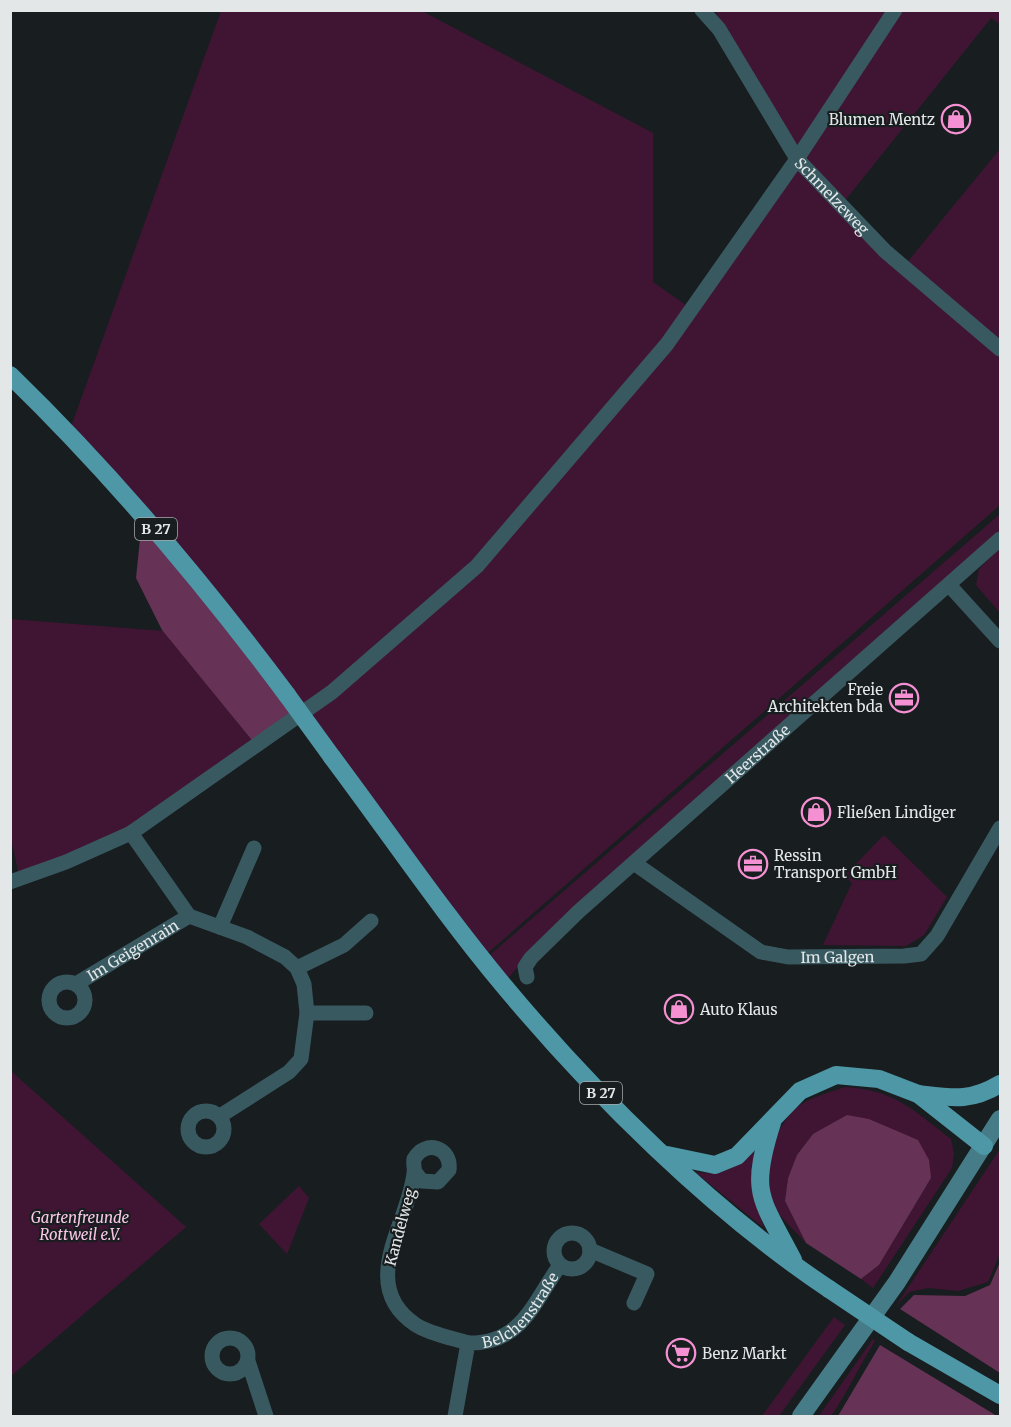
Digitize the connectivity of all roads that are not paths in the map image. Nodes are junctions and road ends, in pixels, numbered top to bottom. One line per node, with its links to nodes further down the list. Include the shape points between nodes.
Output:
1 (702, 10): 3 (street, Schmelzeweg, via 719,29)
2 (895, 10): 3 (street)
3 (797, 159): 4 (street, Schmelzeweg, via 885,251); 10 (street, via 667,345 477,566 332,692)
4 (1000, 349)
5 (10, 375): 28 (main road, B 27, bridge, via 77,440 222,607 503,985 600,1092)
6 (1000, 539): 7 (street, Heerstraße)
7 (950, 586): 8 (street); 12 (street, Heerstraße)
8 (1000, 641)
9 (1000, 828): 12 (street, Im Galgen, via 937,936 921,954 904,956 788,957 761,952)
10 (131, 833): 13 (street); 14 (street, Im Geigenrain)
11 (254, 848): 16 (street)
12 (634, 863): 18 (street, Heerstraße, via 531,958 525,967)
13 (10, 882)
14 (189, 916): 16 (street, Im Geigenrain); 19 (street, Im Geigenrain)
15 (371, 921): 17 (street, via 344,945)
16 (219, 927): 17 (street, Im Geigenrain, via 285,957)
17 (297, 968): 20 (street, via 304,984)
18 (527, 977)
19 (76, 984)
20 (307, 1013): 21 (street); 24 (street, via 301,1059 290,1072)
21 (366, 1013)
22 (1000, 1084): 23 (main road, via 982,1095 965,1099)
23 (918, 1094): 25 (main road, via 879,1079 836,1075 800,1091); 27 (main road)
24 (219, 1116)
25 (774, 1119): 28 (main road, via 737,1156 715,1164); 32 (main road, via 762,1154 761,1197)
26 (1000, 1119): 27 (street)
27 (984, 1146): 39 (street, via 897,1282)
28 (665, 1154): 32 (main road, B 27, via 739,1222)
29 (415, 1172): 34 (street, Kandelweg, via 392,1243 387,1273 390,1294 404,1315 418,1326)
30 (591, 1250): 31 (street, via 582,1267 570,1269); 31 (street, via 581,1235 563,1235 554,1249); 33 (street, via 647,1274)
31 (560, 1265): 34 (street, Belchenstraße, via 526,1318 510,1334 489,1343)
32 (796, 1266): 36 (main road, B 27, bridge, via 908,1342)
33 (634, 1303)
34 (468, 1343): 37 (street, Belchenstraße)
35 (248, 1361): 38 (street)
36 (1000, 1395)
37 (459, 1415)
38 (266, 1416)
39 (801, 1416)

